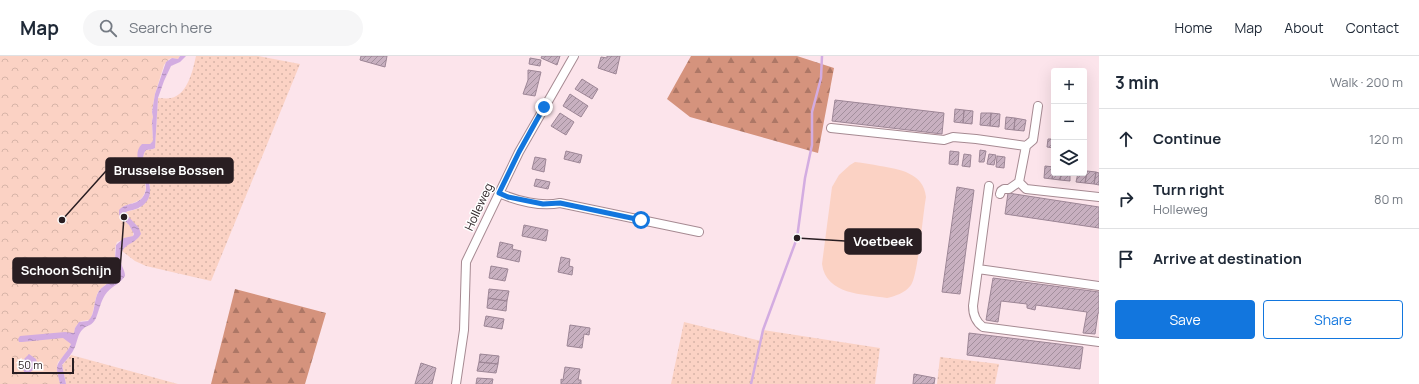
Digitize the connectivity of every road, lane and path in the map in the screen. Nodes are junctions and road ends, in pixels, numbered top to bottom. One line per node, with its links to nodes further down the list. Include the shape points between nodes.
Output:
1 (574, 56): 7 (street, Holleweg, via 519,152)
2 (1038, 106): 4 (street, via 1033,140)
3 (832, 128): 4 (street, via 940,140 953,137 976,138)
4 (1026, 146): 5 (street)
5 (1019, 182): 8 (street, via 1009,189 1004,189); 9 (street, via 1026,189)
6 (989, 186): 11 (street)
7 (499, 193): 10 (street, via 543,204 560,203); 14 (street, Holleweg, via 466,262 464,330)
8 (1000, 194)
9 (1099, 197)
10 (699, 232)
11 (978, 269): 12 (street); 13 (street, via 973,312 983,327)
12 (1099, 286)
13 (1099, 342)
14 (456, 384)

